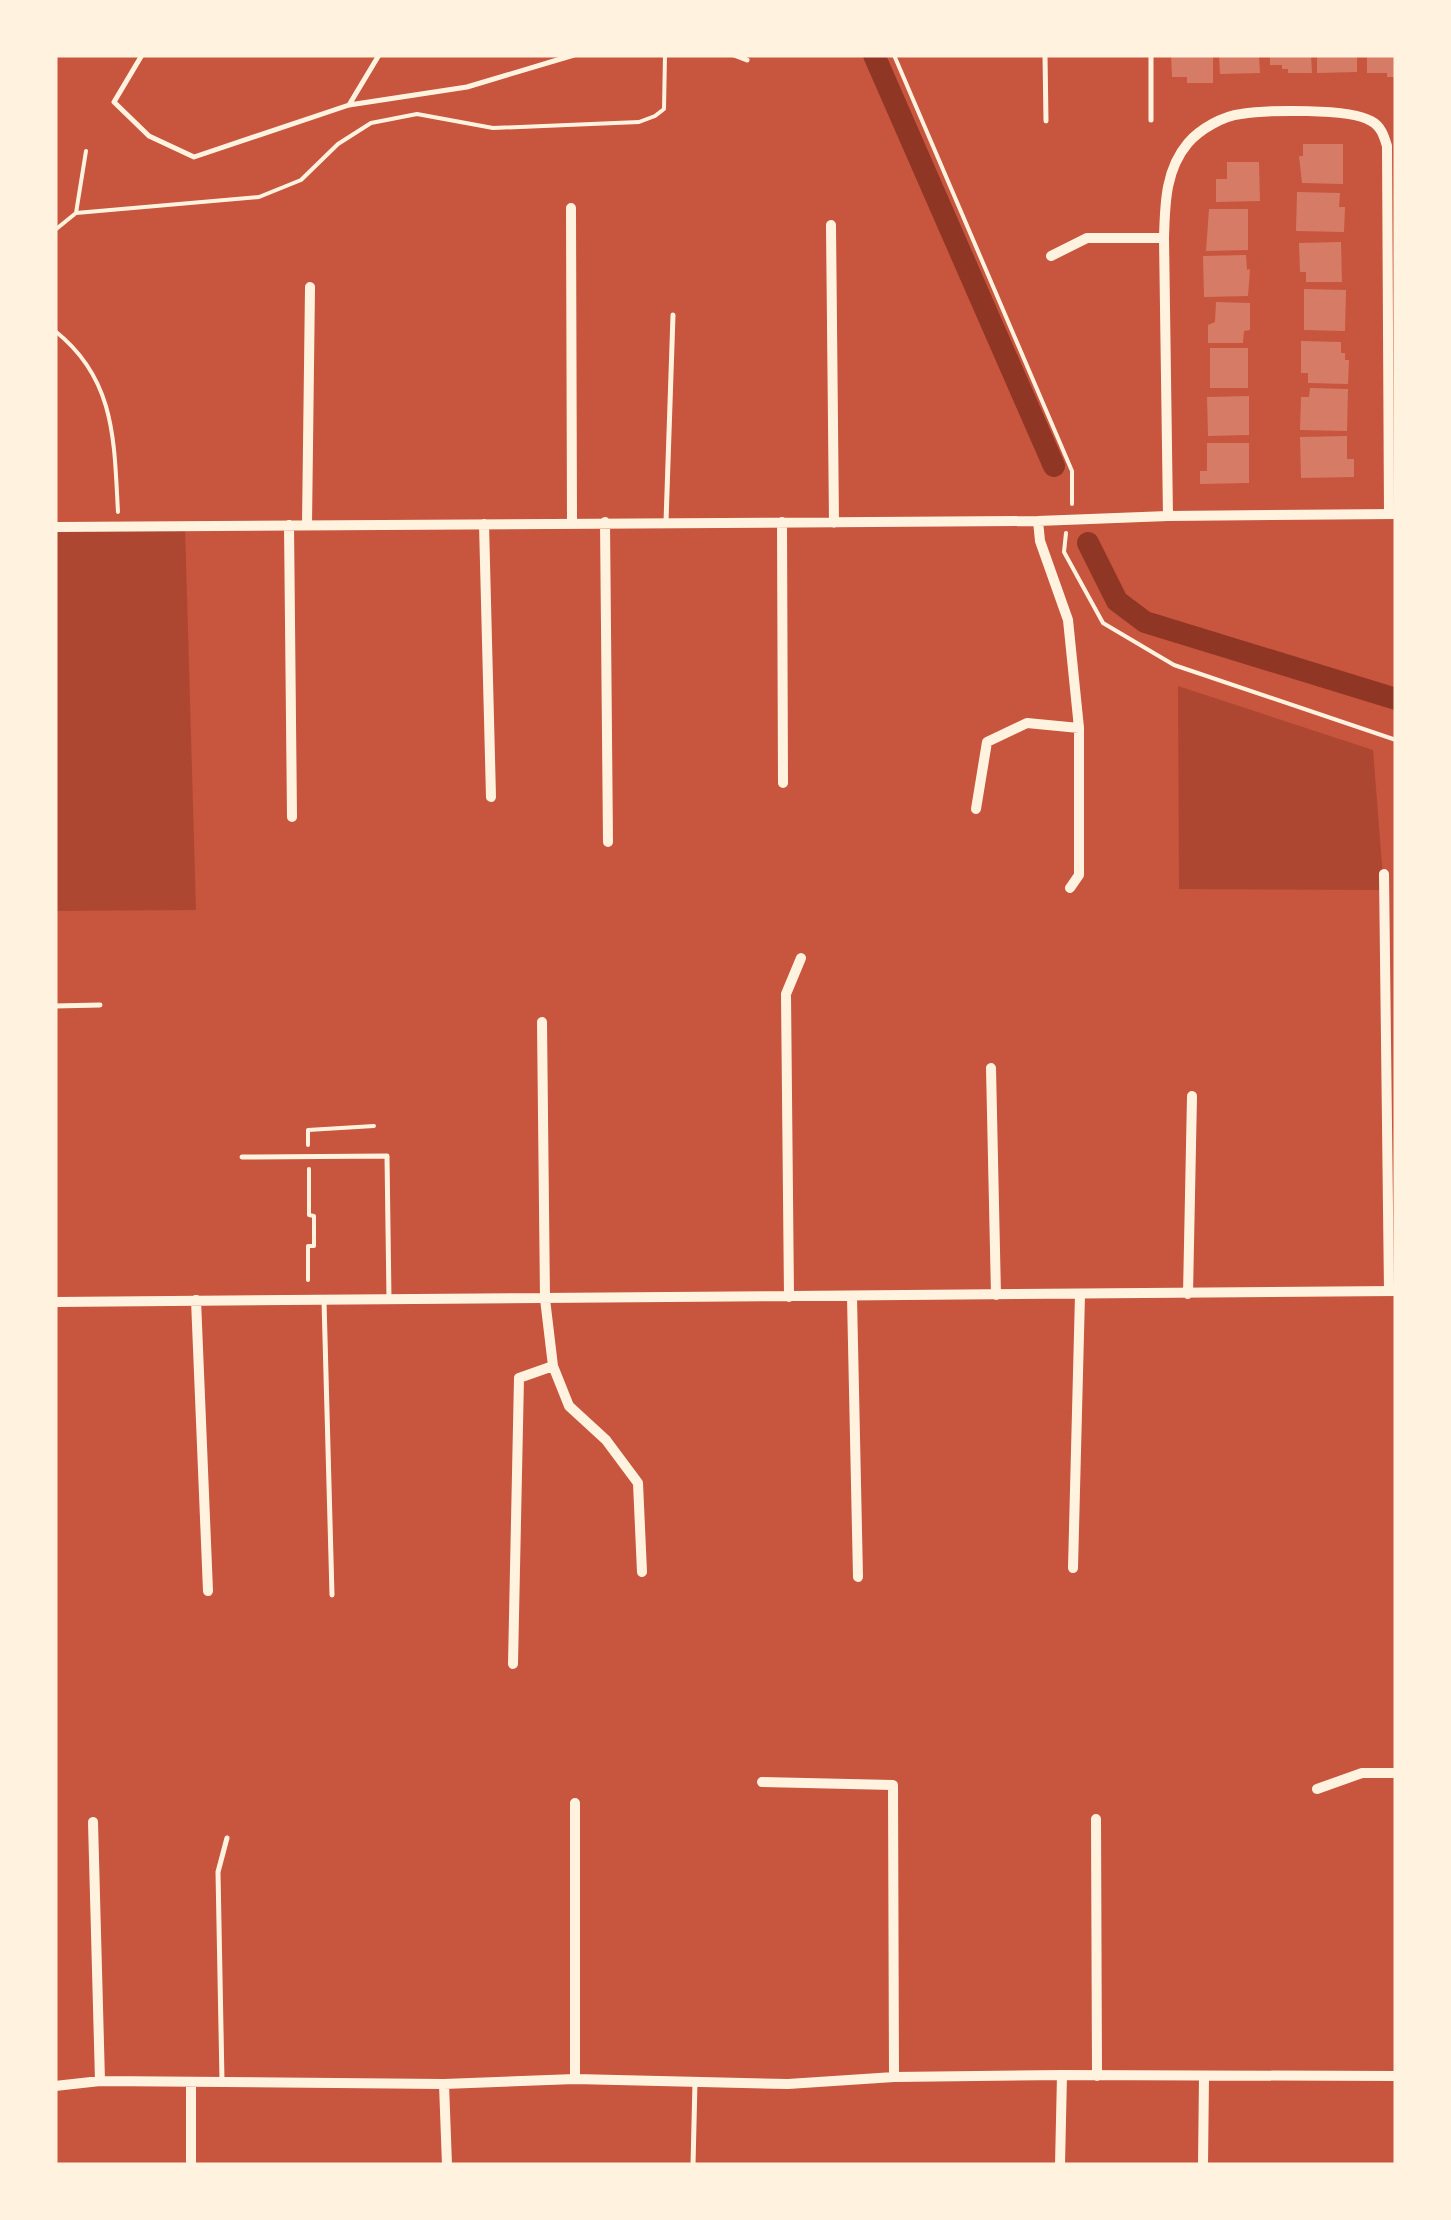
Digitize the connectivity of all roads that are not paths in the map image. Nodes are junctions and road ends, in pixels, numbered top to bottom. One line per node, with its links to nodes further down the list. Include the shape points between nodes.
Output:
1 (142, 55): 8 (lane, via 114,102 148,136 194,157)
2 (378, 55): 8 (lane)
3 (574, 55): 8 (lane, via 467,87)
4 (734, 55): 7 (lane)
5 (1045, 55): 10 (lane)
6 (1151, 55): 9 (lane)
7 (748, 60)
8 (349, 105)
9 (1152, 120)
10 (1046, 121)
11 (571, 208): 20 (street)
12 (830, 225): 24 (street)
13 (1164, 238): 14 (street, via 1087,238); 17 (street, via 1172,169 1189,142 1213,124 1239,114 1347,113 1372,121 1383,133); 18 (street)
14 (1051, 256)
15 (310, 287): 27 (street)
16 (673, 315): 22 (lane)
17 (1393, 514): 18 (street)
18 (1168, 516): 19 (street)
19 (1038, 521): 24 (street); 29 (street, via 1068,620)
20 (572, 522): 21 (street); 25 (street)
21 (604, 522): 22 (street); 34 (street)
22 (666, 522): 23 (street)
23 (782, 522): 24 (street); 30 (street)
24 (834, 522)
25 (484, 524): 27 (street); 31 (street)
26 (288, 525): 27 (street); 28 (street); 33 (street)
27 (307, 525)
28 (55, 528)
29 (1079, 728): 32 (street, via 1027,723 988,742); 36 (street, via 1079,875)
30 (782, 783)
31 (491, 797)
32 (976, 809)
33 (292, 817)
34 (608, 842)
35 (1384, 874): 44 (street)
36 (1070, 888)
37 (801, 958): 48 (street, via 786,994)
38 (100, 1004): 39 (lane)
39 (55, 1006)
40 (542, 1022): 52 (street)
41 (991, 1068): 46 (street)
42 (1192, 1096): 45 (street)
43 (242, 1157): 51 (lane, via 387,1156)
44 (1392, 1291): 45 (street)
45 (1188, 1294): 47 (street)
46 (996, 1295): 47 (street); 49 (street)
47 (1080, 1295): 56 (street)
48 (789, 1297): 49 (street); 52 (street)
49 (852, 1297): 58 (street)
50 (324, 1298): 51 (street); 53 (street); 60 (lane)
51 (389, 1299): 52 (street)
52 (545, 1299): 55 (street)
53 (196, 1300): 54 (street); 59 (street)
54 (55, 1302)
55 (553, 1366): 57 (street, via 569,1406 638,1483); 61 (street, via 519,1378)
56 (1073, 1568)
57 (642, 1572)
58 (858, 1577)
59 (208, 1591)
60 (332, 1594)
61 (514, 1664)
62 (1396, 1773): 64 (street, via 1362,1773)
63 (762, 1782): 72 (street, via 892,1785)
64 (1317, 1789)
65 (576, 1803): 74 (street)
66 (1096, 1819): 70 (street)
67 (93, 1822): 75 (street)
68 (226, 1838): 78 (lane, via 218,1872)
69 (1062, 2075): 70 (street); 72 (street); 84 (street)
70 (1097, 2076): 73 (street)
71 (1396, 2076): 73 (street)
72 (894, 2077): 76 (street)
73 (1204, 2077): 85 (street)
74 (576, 2079): 76 (street); 79 (street)
75 (100, 2081): 77 (street); 80 (street)
76 (695, 2082): 83 (lane)
77 (192, 2084): 78 (street); 81 (street)
78 (222, 2084): 79 (street)
79 (444, 2084): 82 (street)
80 (55, 2086)
81 (191, 2165)
82 (446, 2165)
83 (693, 2165)
84 (1060, 2165)
85 (1203, 2165)

